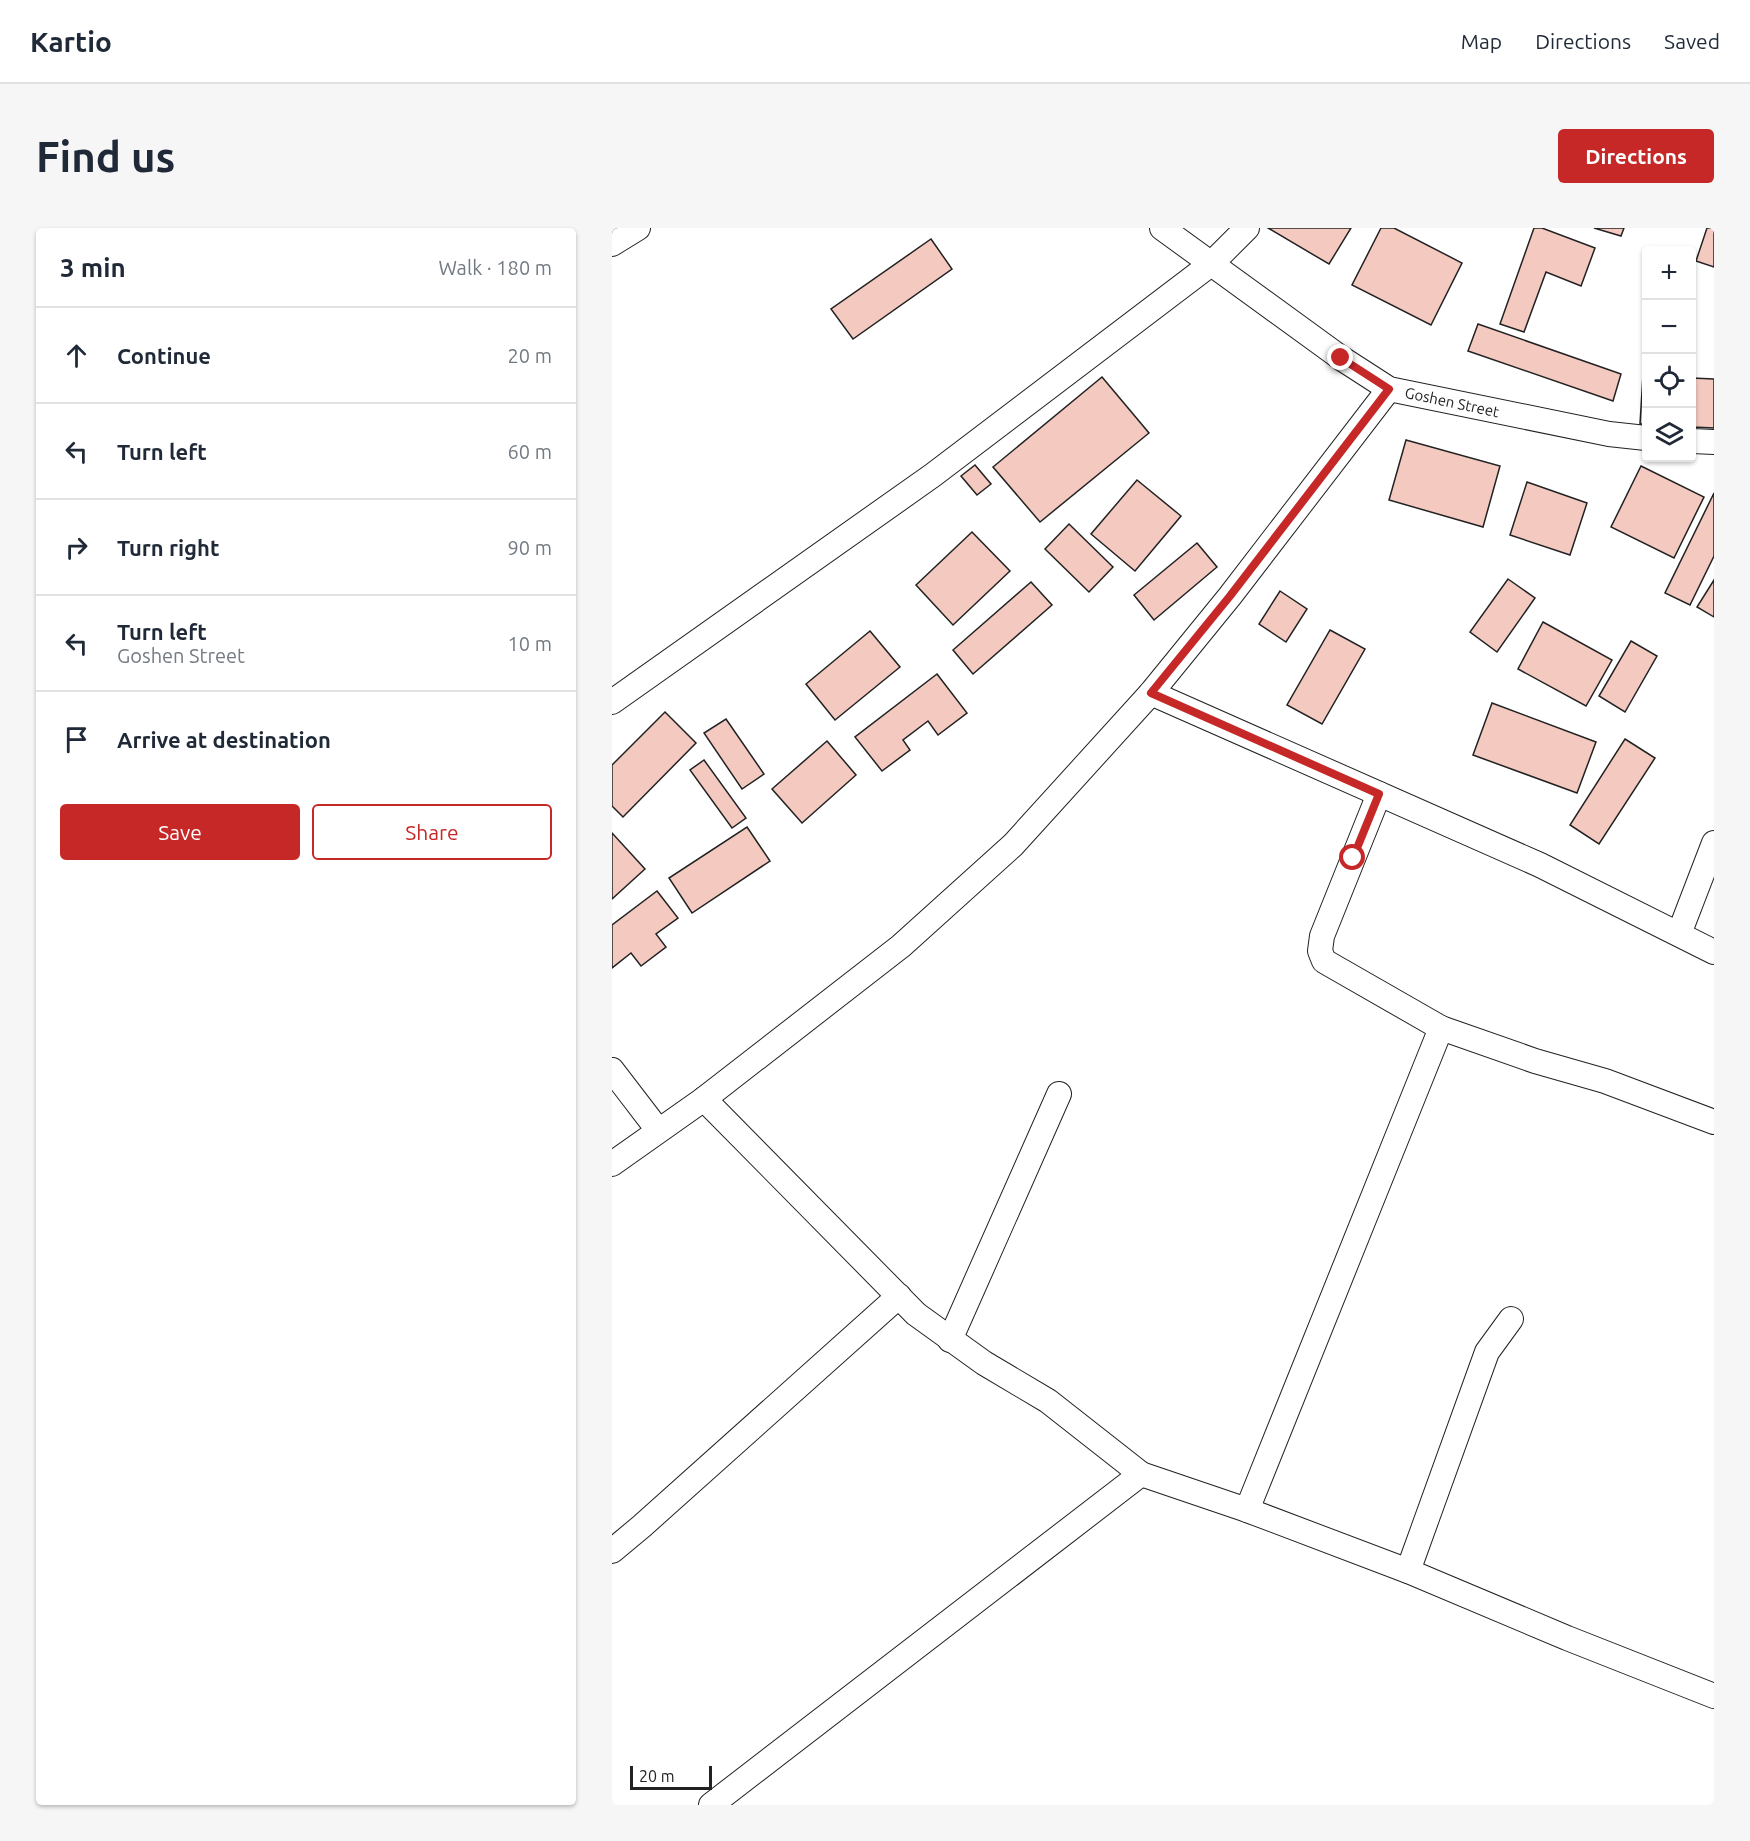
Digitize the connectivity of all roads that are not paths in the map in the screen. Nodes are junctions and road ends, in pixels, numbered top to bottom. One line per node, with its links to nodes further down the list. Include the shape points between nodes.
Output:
1 (1162, 228): 3 (street, Goshen Street)
2 (1247, 228): 3 (street)
3 (1211, 264): 4 (street, Goshen Street); 9 (street, via 933,475)
4 (1389, 389): 5 (street, Goshen Street); 8 (street)
5 (1642, 437)
6 (1696, 441): 7 (street)
7 (1714, 442)
8 (1151, 693): 10 (street); 17 (street, via 1013,845 961,894 901,946)
9 (612, 702)
10 (1379, 794): 12 (street, via 1540,865); 14 (street, via 1322,936 1320,951 1324,961)
11 (1714, 843): 12 (street)
12 (1679, 934): 13 (street)
13 (1714, 952)
14 (1441, 1029): 18 (street, via 1605,1081); 25 (street)
15 (612, 1070): 19 (street)
16 (1059, 1094): 23 (street)
17 (704, 1099): 19 (street); 21 (street)
18 (1714, 1122)
19 (658, 1130): 20 (street)
20 (612, 1164)
21 (899, 1296): 23 (street); 26 (street)
22 (1511, 1319): 27 (street, via 1487,1352)
23 (950, 1340): 24 (street, via 1048,1401)
24 (1141, 1474): 25 (street); 29 (street)
25 (1247, 1510): 27 (street)
26 (612, 1551)
27 (1408, 1571): 28 (street)
28 (1714, 1696)
29 (711, 1805)

